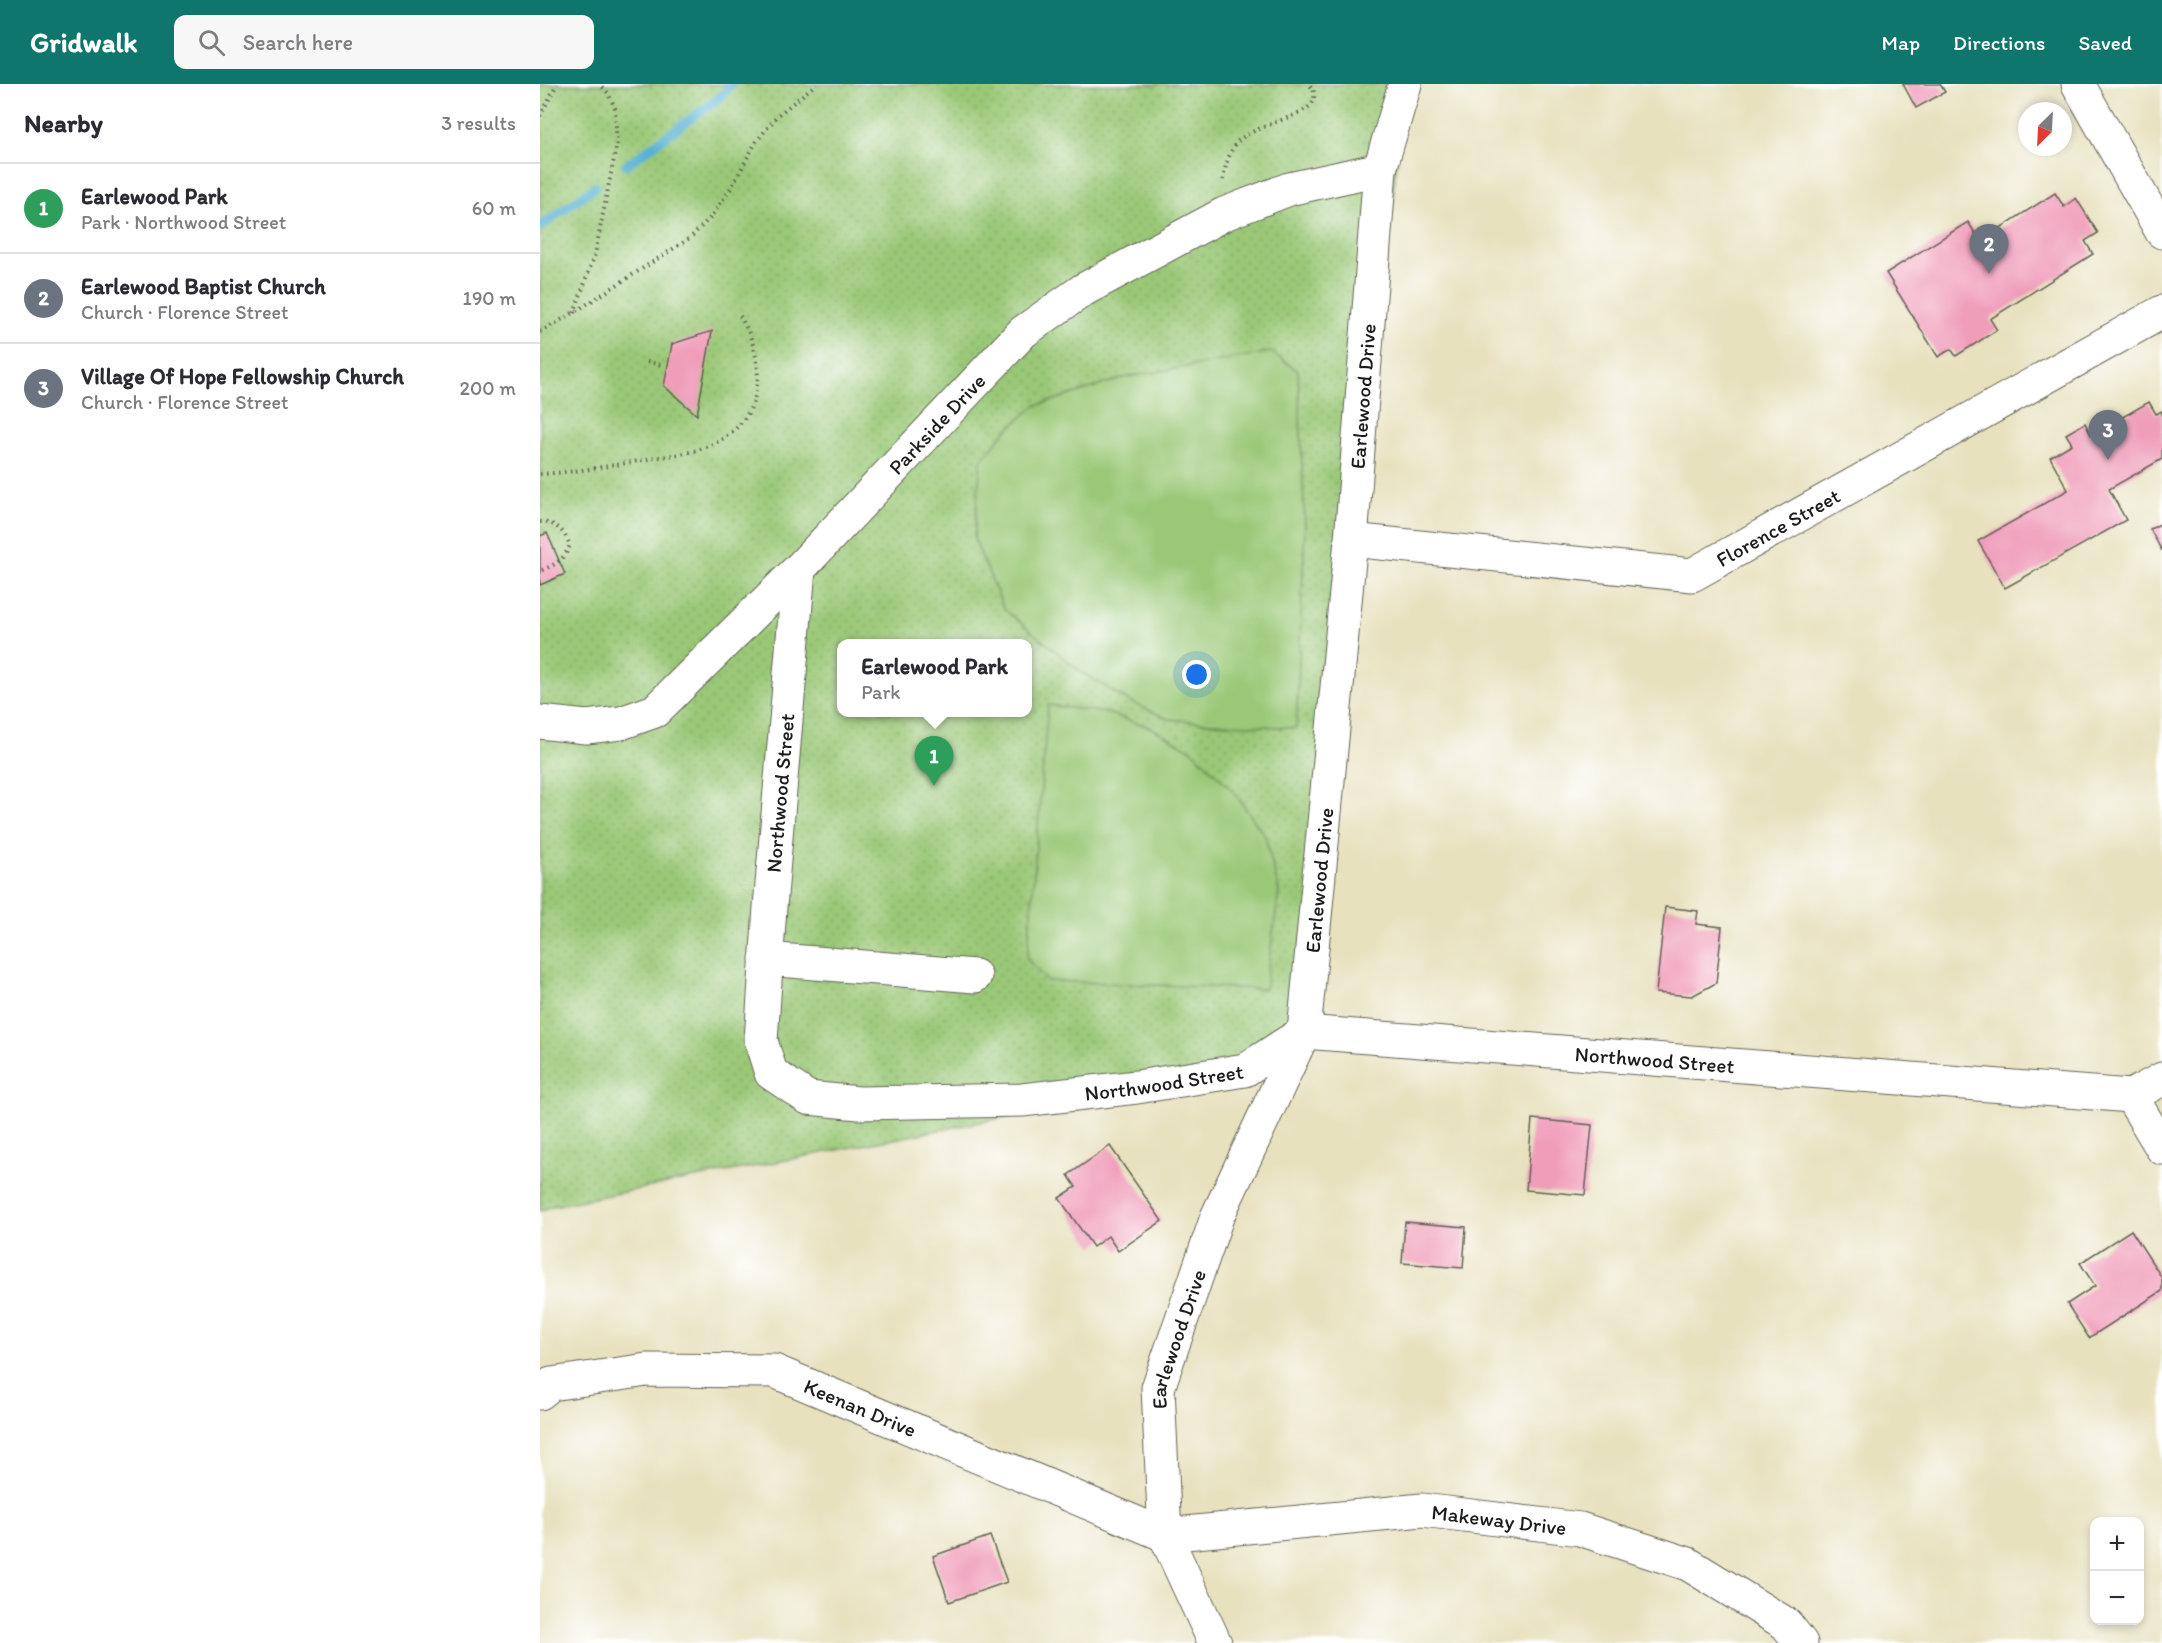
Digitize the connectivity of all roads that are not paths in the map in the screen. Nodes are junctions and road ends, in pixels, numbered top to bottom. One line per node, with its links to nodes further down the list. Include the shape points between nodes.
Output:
1 (1405, 84): 3 (street, Earlewood Drive)
2 (2078, 84): 4 (street)
3 (1380, 169): 6 (street, Earlewood Drive); 7 (street, Parkside Drive, via 1289,189 1224,214 1083,290 1023,332)
4 (2162, 232)
5 (2162, 312): 6 (street, Florence Street, via 1692,575)
6 (1351, 540): 11 (street, Earlewood Drive)
7 (799, 569): 8 (street, Parkside Drive, via 655,711 621,723 586,727); 9 (street, Northwood Street)
8 (540, 722)
9 (766, 959): 10 (street); 11 (street, Northwood Street, via 760,1041 771,1073 808,1098 859,1103 1022,1100 1137,1087 1245,1070)
10 (975, 976)
11 (1304, 1032): 13 (street, Northwood Street); 16 (street, Earlewood Drive, via 1217,1217 1158,1388)
12 (2162, 1079): 13 (street)
13 (2132, 1096): 14 (street)
14 (2162, 1148)
15 (540, 1393): 16 (street, Keenan Drive, via 551,1384 647,1370 774,1371)
16 (1165, 1535): 17 (street, Earlewood Drive); 18 (street, Makeway Drive, via 1422,1510 1580,1529 1688,1564 1786,1624)
17 (1215, 1643)
18 (1801, 1643)

